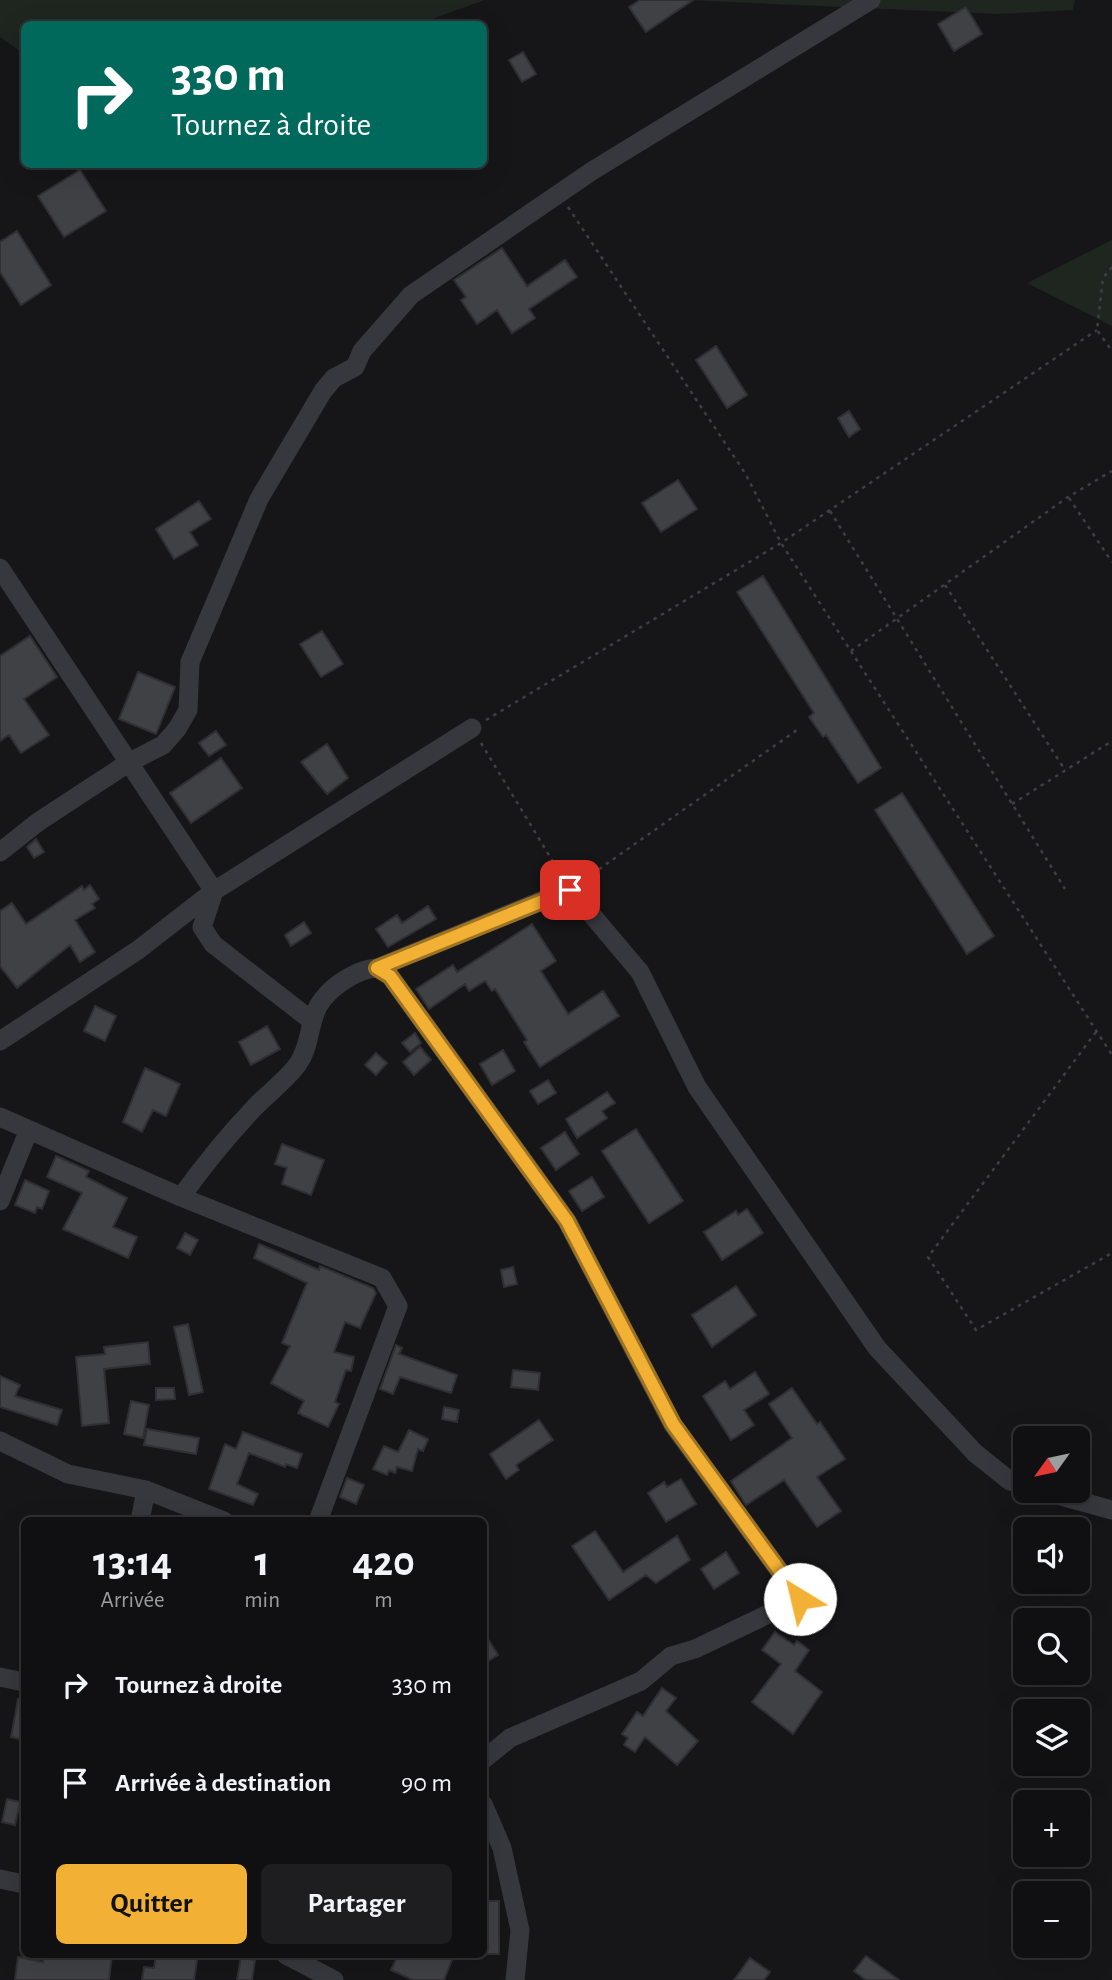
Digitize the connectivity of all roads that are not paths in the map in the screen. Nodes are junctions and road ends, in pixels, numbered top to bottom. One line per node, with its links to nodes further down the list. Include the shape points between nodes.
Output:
1 (871, 0): 4 (street, via 592,171 411,295 362,351 355,367 334,378 323,391 259,499 190,662 188,710 163,745)
2 (0, 568): 4 (street)
3 (472, 728): 6 (street)
4 (128, 763): 5 (street); 6 (street)
5 (0, 852)
6 (215, 891): 8 (street, via 202,927 213,944); 9 (street, via 138,950)
7 (377, 968): 8 (street, via 335,987 321,1001); 15 (street, via 570,890 640,972 697,1087 877,1348 975,1453); 24 (street, via 390,976 567,1221 673,1424 800,1599 671,1656 641,1681 510,1738)
8 (313, 1021): 12 (street, via 309,1045 297,1065 257,1105)
9 (0, 1041)
10 (0, 1117): 11 (street)
11 (28, 1132): 12 (street); 13 (street)
12 (181, 1197): 21 (street, via 382,1278 398,1306)
13 (0, 1201)
14 (0, 1441): 16 (street, via 68,1474)
15 (1013, 1482)
16 (146, 1490): 19 (street); 20 (street)
17 (1087, 1503): 18 (street)
18 (1112, 1510)
19 (141, 1517)
20 (214, 1517)
21 (319, 1517)
22 (0, 1677): 23 (street)
23 (21, 1681)
24 (487, 1757)
25 (487, 1813): 30 (street, via 502,1848 520,1930)
26 (0, 1879): 27 (street)
27 (21, 1883)
28 (292, 1958): 29 (street)
29 (334, 1980)
30 (515, 1980)

